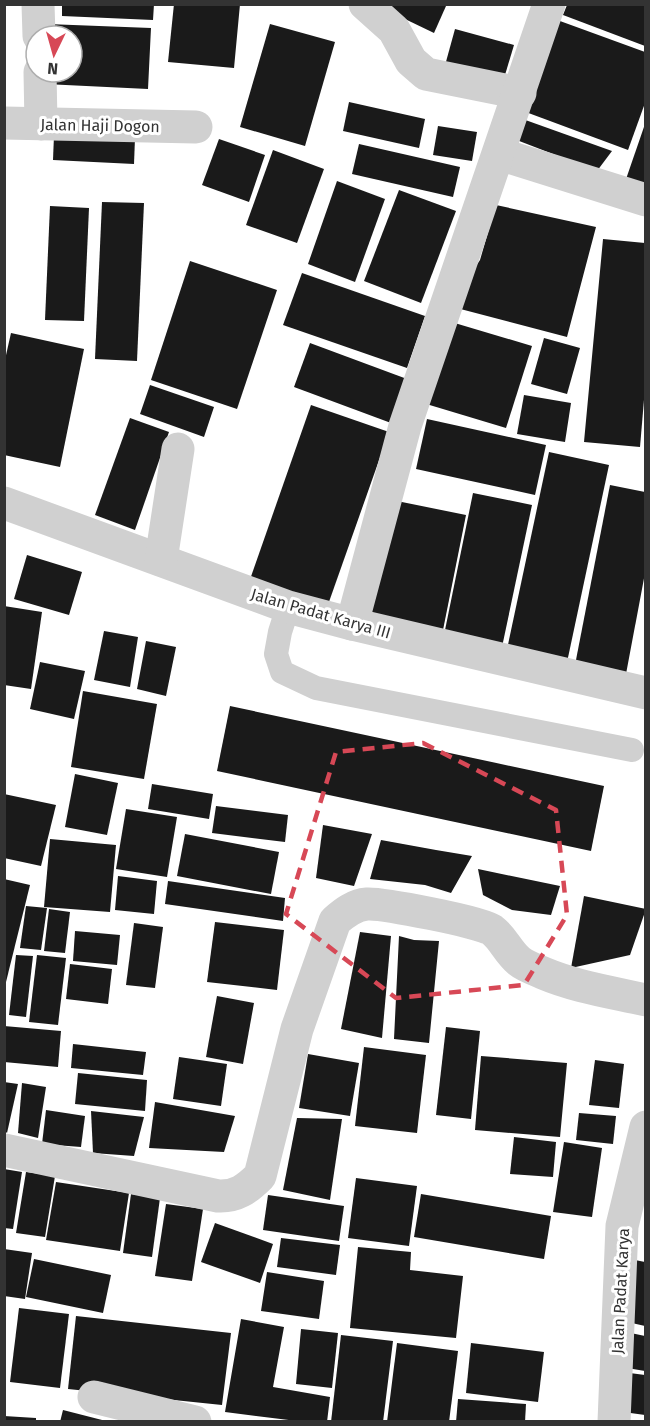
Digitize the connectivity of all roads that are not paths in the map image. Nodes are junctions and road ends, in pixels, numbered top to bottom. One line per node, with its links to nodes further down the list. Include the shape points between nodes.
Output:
1 (38, 4): 4 (street)
2 (365, 4): 6 (street, via 394,30 411,61 426,74)
3 (549, 4): 6 (street)
4 (39, 24)
5 (40, 84): 8 (street)
6 (520, 93): 10 (street)
7 (4, 123): 8 (street, Jalan Haji Dogon)
8 (41, 124): 9 (street, Jalan Haji Dogon)
9 (196, 127)
10 (499, 154): 11 (street); 16 (street, via 405,426)
11 (645, 200)
12 (177, 449): 14 (street)
13 (4, 503): 14 (street, Jalan Padat Karya III)
14 (160, 560): 15 (street, Jalan Padat Karya III)
15 (288, 607): 16 (street, Jalan Padat Karya III); 18 (lane, via 276,654 282,672 316,688)
16 (352, 624): 17 (street, Jalan Padat Karya III)
17 (645, 693)
18 (632, 750)
19 (645, 999): 21 (street, via 569,983 543,973 519,962 492,929 362,904 335,921 297,1029 260,1176 250,1186 231,1197 218,1196)
20 (645, 1127): 22 (street, Jalan Padat Karya)
21 (4, 1150)
22 (634, 1229): 25 (street, Jalan Padat Karya)
23 (94, 1397): 24 (street)
24 (195, 1422)
25 (614, 1422)

